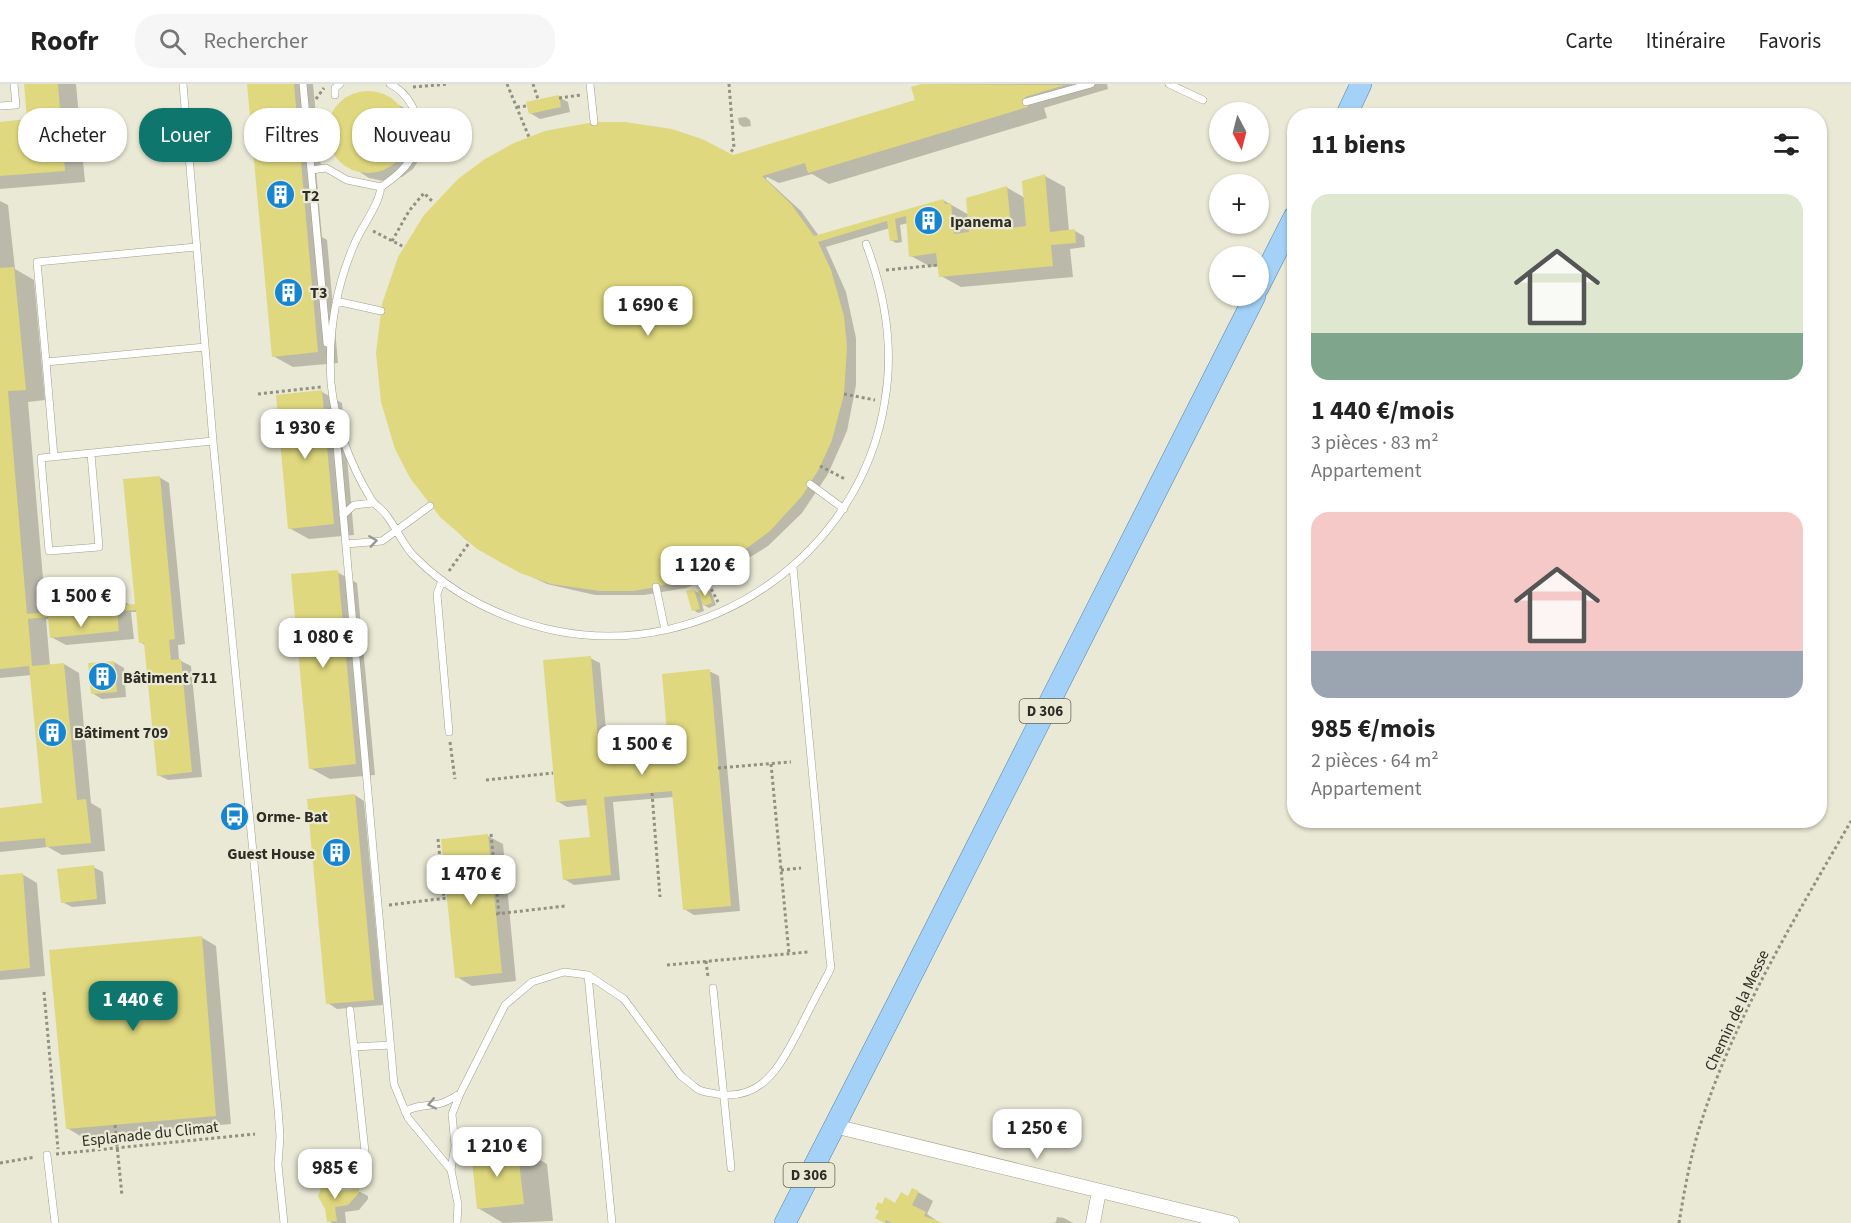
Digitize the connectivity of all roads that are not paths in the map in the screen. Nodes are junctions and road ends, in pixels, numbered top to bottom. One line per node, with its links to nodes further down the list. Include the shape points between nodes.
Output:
1 (14, 84): 13 (lane, via 16,105)
2 (183, 84): 20 (lane)
3 (303, 84): 16 (lane)
4 (340, 84): 10 (lane)
5 (390, 84): 17 (lane, via 413,106 419,135 407,164)
6 (590, 84): 15 (lane)
7 (1090, 84): 12 (lane)
8 (1169, 84): 11 (lane)
9 (1361, 84): 14 (main road)
10 (335, 95)
11 (1203, 100)
12 (1026, 102)
13 (0, 106)
14 (1350, 108)
15 (594, 122)
16 (311, 170): 17 (lane, via 326,168 347,180); 27 (lane)
17 (381, 187): 22 (lane, via 379,199 345,267)
18 (1287, 231): 21 (main road)
19 (866, 244): 34 (lane, via 884,304 889,363 874,447)
20 (196, 247): 25 (lane); 26 (lane, via 37,262)
21 (1269, 266)
22 (336, 301): 24 (lane); 27 (lane, via 330,353)
23 (1250, 306): 51 (main road, D 306)
24 (381, 310)
25 (205, 347): 26 (lane); 28 (lane)
26 (46, 362): 30 (lane)
27 (332, 386): 32 (lane, via 348,457); 35 (lane)
28 (213, 441): 29 (lane); 58 (lane, via 278,1109)
29 (91, 453): 30 (lane); 30 (lane, via 99,547 49,551 41,458)
30 (54, 457)
31 (810, 484): 34 (lane)
32 (373, 503): 35 (lane, via 354,505); 36 (lane, via 384,511)
33 (430, 506): 36 (lane)
34 (844, 509): 38 (lane)
35 (343, 515): 37 (lane)
36 (397, 531): 37 (lane, one-way to 36, via 382,540); 39 (lane, via 410,553)
37 (346, 544): 46 (lane)
38 (793, 567): 41 (lane, via 764,590 722,612); 49 (lane, via 831,967 781,1064 754,1089)
39 (442, 580): 41 (lane, via 495,612 543,628 612,636); 42 (lane, via 437,594)
40 (656, 587): 41 (lane)
41 (665, 630)
42 (449, 732)
43 (588, 975): 48 (lane, via 564,972 532,982 505,1005); 49 (lane, via 624,999 681,1076 701,1091); 60 (lane)
44 (713, 988): 49 (lane)
45 (350, 1010): 47 (lane)
46 (391, 1045): 47 (lane); 50 (lane, via 394,1084)
47 (354, 1047): 53 (lane)
48 (460, 1094): 50 (lane, one-way to 50, via 423,1107 412,1106); 55 (lane, via 452,1114)
49 (724, 1095): 54 (lane)
50 (405, 1112): 55 (lane)
51 (834, 1126): 56 (street); 61 (main road, D 306)
52 (47, 1155): 57 (lane)
53 (366, 1161)
54 (731, 1168)
55 (452, 1170): 59 (lane)
56 (1099, 1191): 62 (street); 63 (street)
57 (55, 1223)
58 (284, 1223)
59 (457, 1223)
60 (612, 1223)
61 (784, 1223)
62 (1093, 1223)
63 (1232, 1223)

